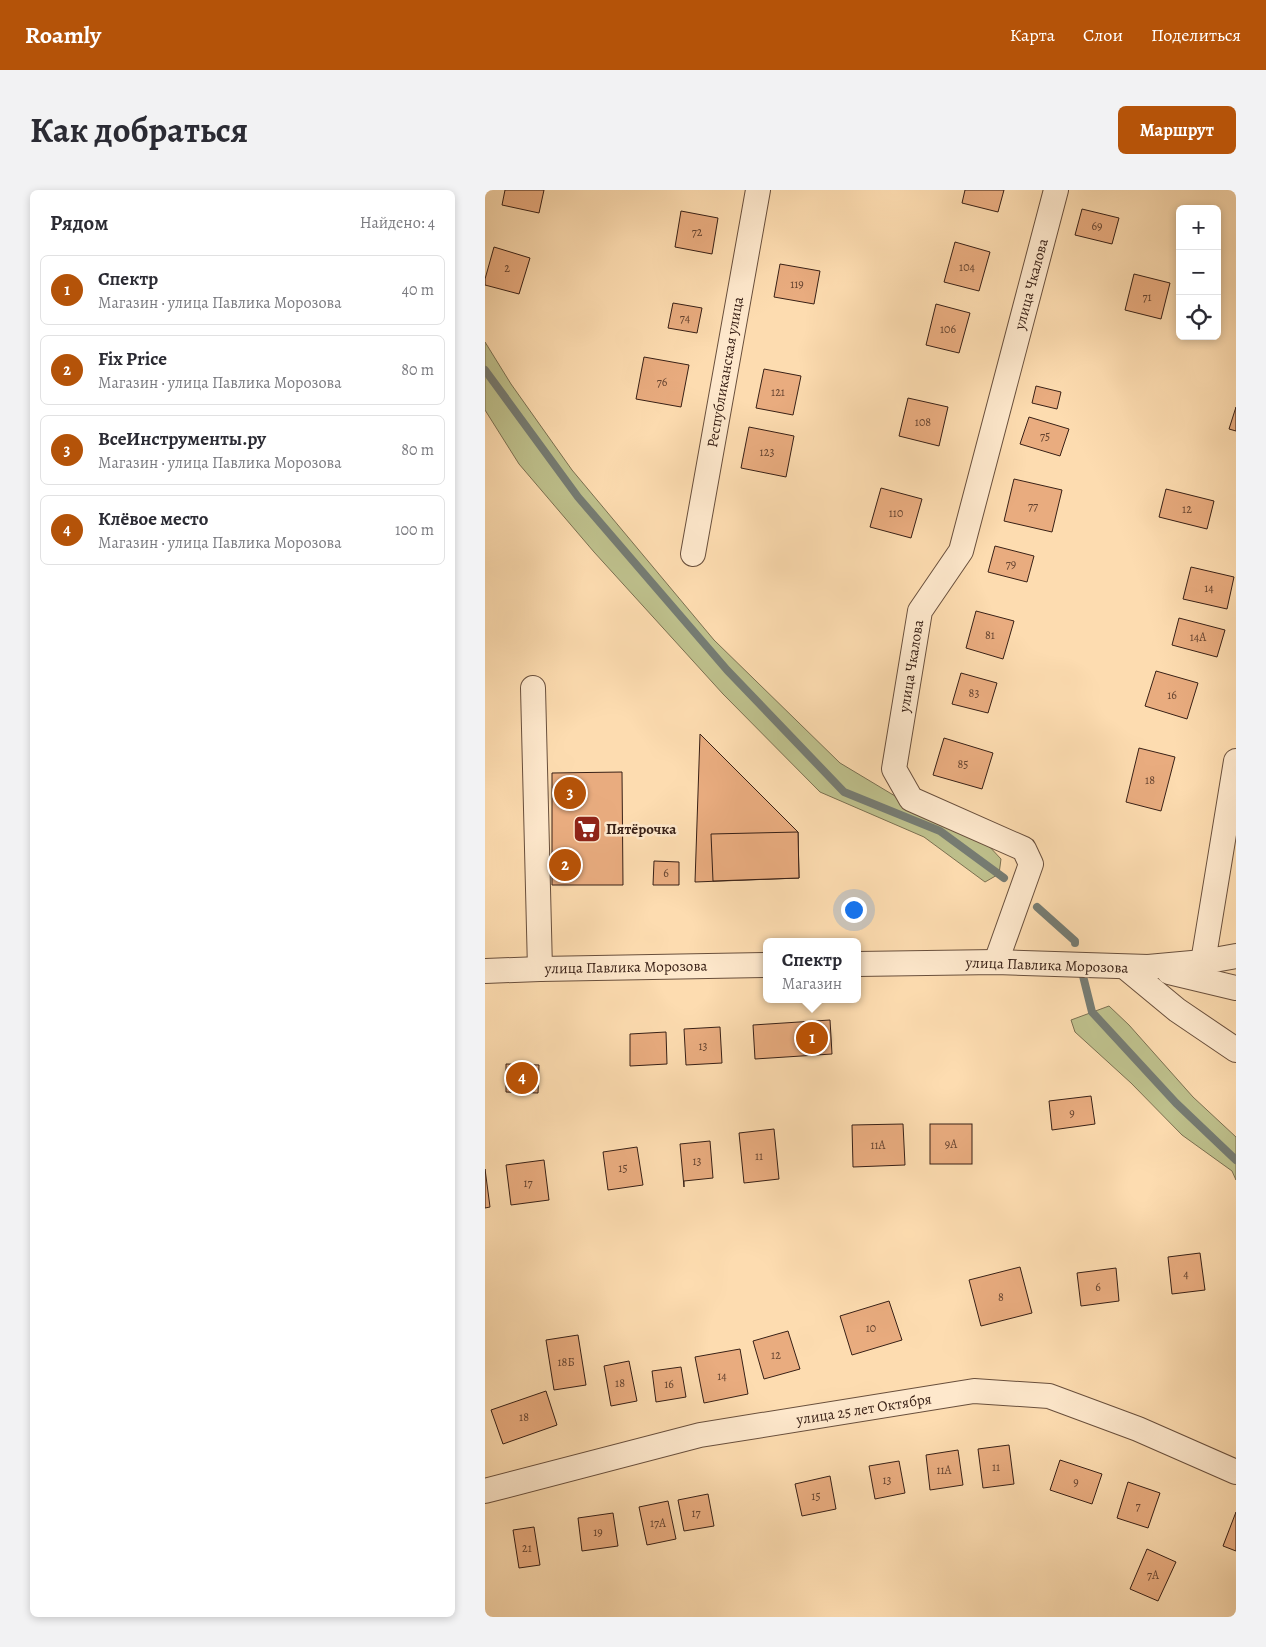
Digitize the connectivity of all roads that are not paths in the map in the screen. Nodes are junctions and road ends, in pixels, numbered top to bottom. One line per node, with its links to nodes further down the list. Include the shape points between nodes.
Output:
1 (758, 190): 3 (street, Республиканская улица)
2 (1056, 190): 7 (street, улица Чкалова, via 961,551 920,611 894,770 911,798 1023,849 1031,864)
3 (693, 554)
4 (533, 688): 12 (street)
5 (1236, 761): 8 (street)
6 (1236, 956): 8 (street, улица Павлика Морозова)
7 (996, 962): 9 (street, улица Павлика Морозова); 11 (street, улица Павлика Морозова)
8 (1203, 962): 11 (street, улица Павлика Морозова)
9 (861, 964)
10 (763, 965): 12 (street, улица Павлика Морозова)
11 (1137, 967): 14 (street); 15 (street, via 1177,1010)
12 (540, 969): 13 (street, улица Павлика Морозова)
13 (485, 971)
14 (1236, 988)
15 (1236, 1050)
16 (1236, 1472): 17 (street, улица 25 лет Октября, via 1138,1429 1049,1396 974,1391 699,1434)
17 (485, 1491)

